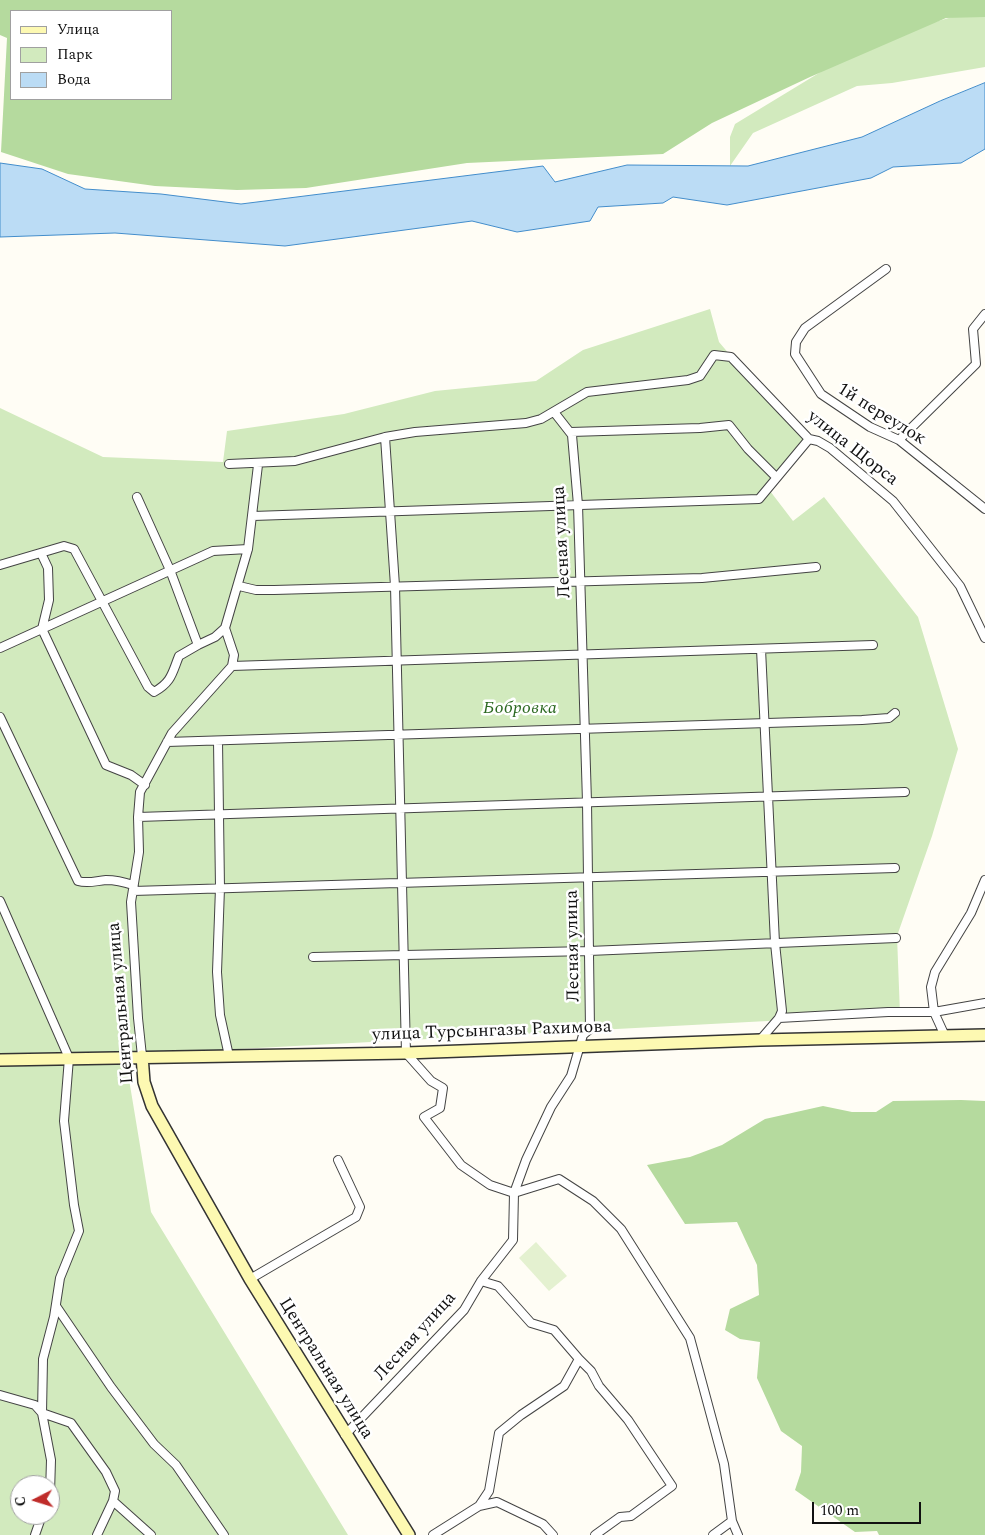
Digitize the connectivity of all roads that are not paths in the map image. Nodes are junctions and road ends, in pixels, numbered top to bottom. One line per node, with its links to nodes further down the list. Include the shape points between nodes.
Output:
1 (886, 269): 7 (street, 1й переулок, via 805,328 796,342 795,354 821,394 870,426)
2 (985, 314): 7 (street, via 973,329 978,357 976,364)
3 (554, 412): 4 (street); 5 (street, via 526,423); 6 (street, улица Щорса, via 598,389 688,380 700,376 714,355 731,356)
4 (571, 432): 10 (street, via 729,425); 12 (street, Лесная улица)
5 (385, 437): 9 (street, via 307,459); 14 (street)
6 (809, 439): 10 (street); 27 (street, улица Щорса, via 830,448 893,501 960,586)
7 (900, 440): 13 (street, 1й переулок)
8 (229, 464): 9 (street)
9 (258, 464): 15 (street)
10 (776, 477): 12 (street, via 759,499)
11 (136, 497): 20 (street)
12 (578, 505): 14 (street); 21 (street, Лесная улица)
13 (985, 509)
14 (390, 511): 15 (street); 23 (street)
15 (253, 516): 16 (street)
16 (248, 548): 20 (street, via 213,550); 22 (street)
17 (41, 553): 18 (street); 24 (street, via 64,546 74,549); 26 (street, via 48,568 49,600)
18 (0, 565)
19 (816, 567): 21 (street, via 702,578)
20 (170, 570): 24 (street); 28 (street)
21 (580, 581): 23 (street); 32 (street, Лесная улица)
22 (239, 586): 23 (street, via 256,590); 25 (street)
23 (395, 586): 33 (street)
24 (103, 600): 26 (street); 28 (street, via 148,687 154,692 175,673 180,656)
25 (225, 628): 28 (street); 34 (street, via 234,655)
26 (42, 629): 30 (street); 42 (street, via 106,766 131,775)
27 (985, 638)
28 (198, 645)
29 (873, 645): 31 (street)
30 (0, 648)
31 (762, 650): 32 (street); 37 (street)
32 (582, 655): 33 (street); 38 (street, Лесная улица)
33 (396, 661): 34 (street); 39 (street)
34 (232, 666): 41 (street, Центральная улица)
35 (895, 713): 37 (street, via 889,718)
36 (0, 717): 54 (street, via 78,881 87,884 120,881)
37 (765, 723): 38 (street); 44 (street)
38 (584, 729): 39 (street); 45 (street, Лесная улица)
39 (397, 735): 40 (street); 46 (street)
40 (218, 741): 41 (street); 47 (street)
41 (167, 742): 42 (street, Центральная улица)
42 (146, 785): 48 (street, Центральная улица, via 140,792)
43 (905, 792): 44 (street)
44 (768, 796): 45 (street); 50 (street)
45 (587, 802): 46 (street); 51 (street, Лесная улица)
46 (400, 808): 47 (street); 53 (street)
47 (220, 814): 48 (street); 55 (street)
48 (138, 817): 54 (street, Центральная улица, via 139,852)
49 (895, 868): 50 (street)
50 (772, 871): 51 (street); 58 (street)
51 (588, 877): 53 (street); 59 (street, Лесная улица)
52 (985, 880): 63 (street, via 972,913 935,972 931,987)
53 (401, 883): 55 (street); 60 (street)
54 (133, 888): 55 (street); 70 (street, Центральная улица, via 134,972)
55 (220, 888): 71 (street, via 217,972 220,1015)
56 (0, 901): 72 (street)
57 (896, 938): 58 (street)
58 (775, 943): 59 (street); 64 (street, via 782,1011)
59 (589, 951): 60 (street); 68 (street, Лесная улица, via 590,1029 583,1035)
60 (404, 955): 61 (street); 69 (street)
61 (313, 957)
62 (985, 1003): 63 (street)
63 (934, 1012): 64 (street); 66 (street)
64 (779, 1018): 67 (street)
65 (985, 1035): 66 (street, улица Турсынгазы Рахимова)
66 (945, 1036): 67 (street, улица Турсынгазы Рахимова)
67 (760, 1040): 68 (street, улица Турсынгазы Рахимова)
68 (579, 1048): 69 (street, улица Турсынгазы Рахимова); 75 (street, Лесная улица, via 571,1076 551,1107)
69 (406, 1054): 71 (street, улица Турсынгазы Рахимова); 75 (street, via 443,1088 440,1108 424,1117 461,1165 490,1185)
70 (142, 1056): 71 (street, улица Турсынгазы Рахимова); 72 (street, улица Турсынгазы Рахимова); 76 (street, Центральная улица, via 144,1082 152,1106)
71 (229, 1056)
72 (69, 1058): 73 (street, улица Турсынгазы Рахимова); 78 (street, via 64,1122 79,1231 60,1278)
73 (0, 1060)
74 (338, 1160): 76 (street, via 360,1207 356,1217)
75 (514, 1193): 77 (street, Лесная улица, via 513,1240); 86 (street, via 559,1179 593,1201 621,1230 690,1338 724,1464)
76 (250, 1279): 82 (street, Центральная улица)
77 (481, 1281): 79 (street, via 498,1286 531,1323 554,1330); 82 (street, Лесная улица, via 464,1310)
78 (56, 1306): 81 (street, via 43,1359); 89 (street, via 112,1388 154,1444 176,1465)
79 (579, 1359): 85 (street, via 564,1386 499,1433 489,1492); 93 (street, via 628,1420 672,1486 631,1516 620,1517)
80 (0, 1395): 81 (street, via 35,1405)
81 (42, 1413): 83 (street); 84 (street, via 71,1423 106,1472 114,1491)
82 (345, 1435): 90 (street, Центральная улица)
83 (51, 1475)
84 (113, 1501): 87 (street); 88 (street)
85 (479, 1506): 91 (street); 92 (street, via 497,1502 543,1524)
86 (732, 1521): 94 (street); 95 (street)
87 (97, 1535)
88 (151, 1535)
89 (224, 1535)
90 (408, 1535)
91 (433, 1535)
92 (553, 1535)
93 (595, 1535)
94 (713, 1535)
95 (738, 1535)

